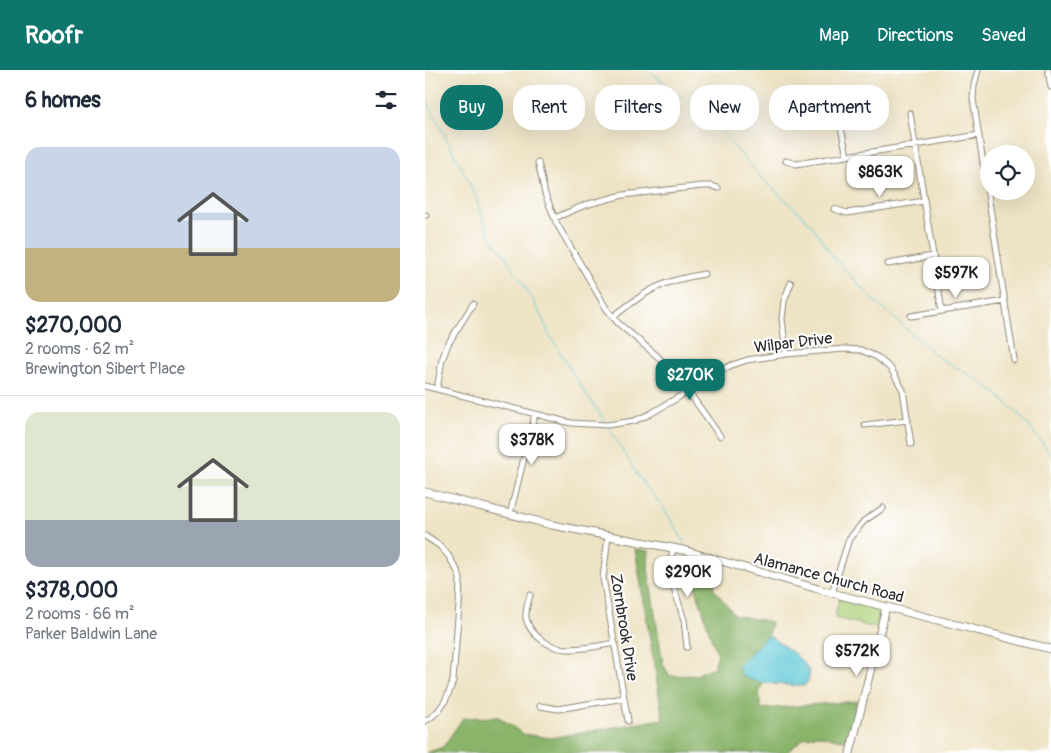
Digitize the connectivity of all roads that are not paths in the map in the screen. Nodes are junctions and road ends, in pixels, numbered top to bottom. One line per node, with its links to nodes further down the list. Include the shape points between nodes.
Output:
1 (978, 70): 6 (street, via 973,99)
2 (1049, 71): 3 (street)
3 (1051, 87)
4 (910, 113): 7 (street)
5 (842, 130): 8 (street)
6 (979, 135): 7 (street); 19 (street)
7 (915, 145): 8 (street); 12 (street)
8 (847, 156): 9 (street, via 796,164)
9 (786, 161)
10 (537, 162): 14 (street)
11 (718, 188): 14 (street, via 702,186 623,195 585,205)
12 (924, 201): 13 (street, via 847,214); 15 (street)
13 (835, 209)
14 (555, 218): 23 (street)
15 (933, 256): 16 (street); 21 (street)
16 (888, 264)
17 (704, 274): 23 (street, via 660,285)
18 (791, 282): 24 (street, via 782,319)
19 (1005, 301): 21 (street); 25 (street)
20 (473, 304): 27 (street, via 448,344)
21 (942, 311): 22 (street)
22 (911, 316)
23 (613, 317): 28 (street, via 667,366)
24 (786, 354): 28 (street, Wilpar Drive, via 732,365); 30 (street, Wilpar Drive, via 843,349 861,350 877,357 891,369 903,390)
25 (1014, 360)
26 (425, 386): 27 (street, Wilpar Drive)
27 (437, 389): 29 (street, Wilpar Drive)
28 (688, 390): 29 (street, Wilpar Drive, via 651,414 616,424 580,425); 32 (street)
29 (535, 414): 36 (street)
30 (908, 420): 31 (street); 33 (street, Wilpar Drive)
31 (865, 425)
32 (720, 436)
33 (911, 444)
34 (425, 492): 36 (main road, Alamance Church Road)
35 (883, 508): 40 (street, via 864,521 849,539)
36 (510, 514): 38 (main road, Alamance Church Road)
37 (425, 536): 49 (street, via 440,546 454,564 460,579 453,681 439,711)
38 (608, 536): 39 (main road, Alamance Church Road); 43 (street, Zornbrook Drive, via 603,578)
39 (673, 548): 40 (main road, Alamance Church Road); 44 (street, via 669,572 684,620)
40 (832, 593): 42 (main road, Alamance Church Road)
41 (530, 596): 43 (street, via 526,618 537,636 547,642 566,649)
42 (886, 607): 45 (main road, Alamance Church Road); 50 (main road)
43 (615, 643): 46 (street, Zornbrook Drive)
44 (687, 647)
45 (1051, 649)
46 (624, 698): 47 (street, via 558,709); 48 (street, Zornbrook Drive)
47 (540, 706)
48 (628, 721)
49 (425, 722)
50 (850, 753)

